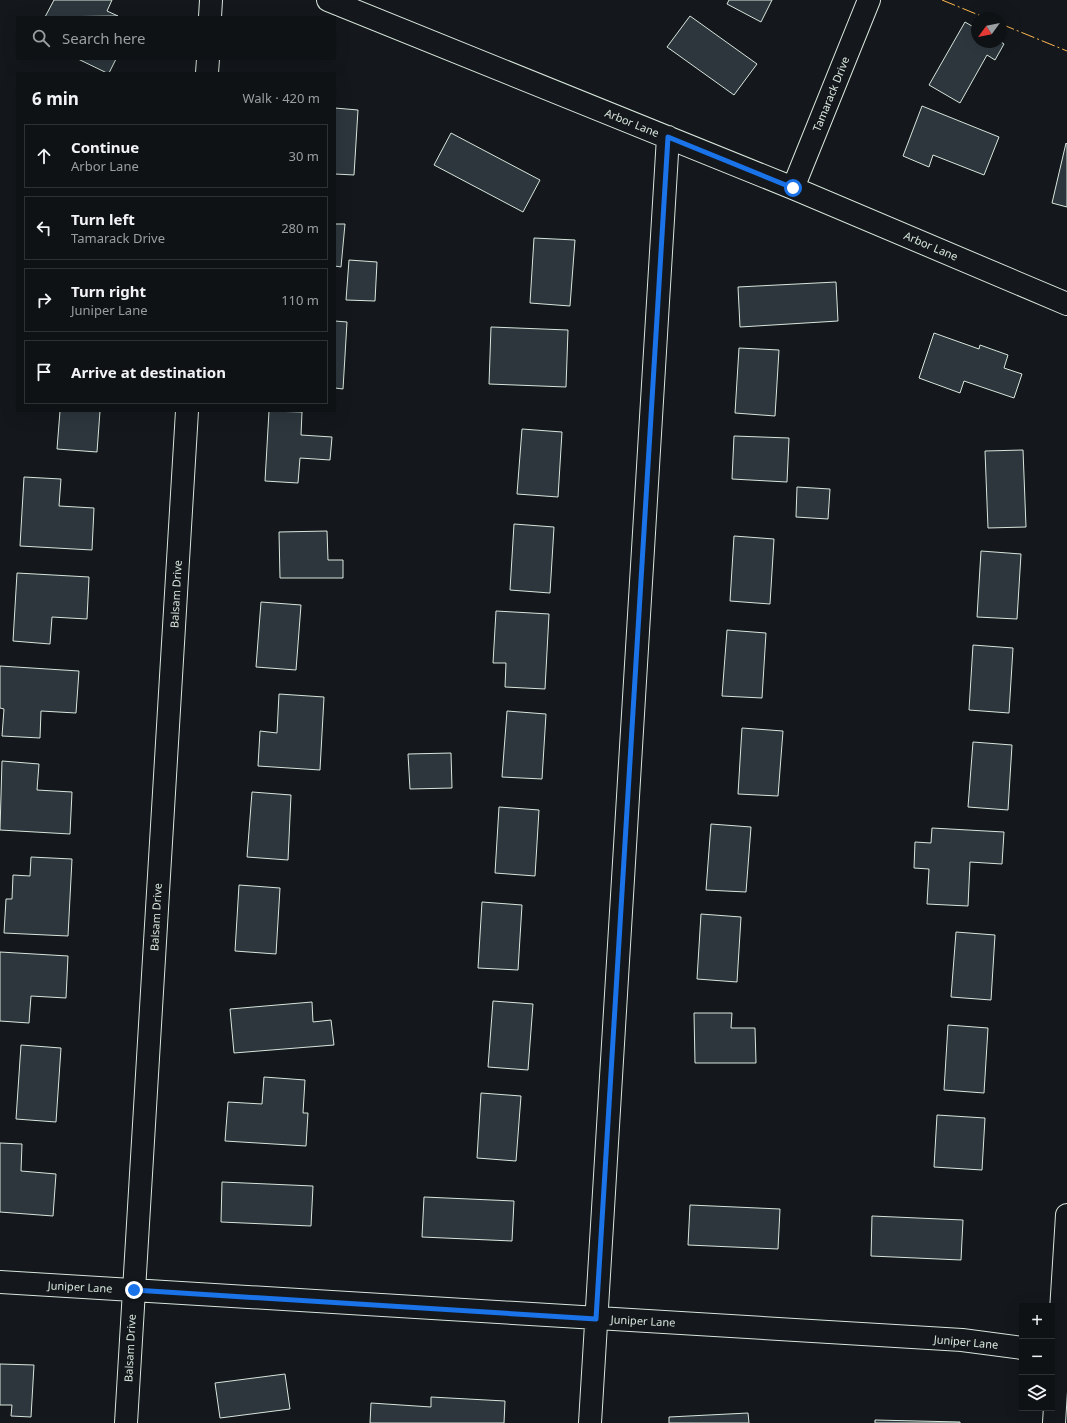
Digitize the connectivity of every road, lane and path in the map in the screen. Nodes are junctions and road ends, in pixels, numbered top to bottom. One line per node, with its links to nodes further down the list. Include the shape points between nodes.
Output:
1 (211, 0): 4 (street)
2 (328, 0): 7 (street, Arbor Lane)
3 (869, 0): 8 (street, Tamarack Drive)
4 (210, 16)
5 (208, 60): 6 (street)
6 (207, 72)
7 (668, 137): 8 (street, Arbor Lane); 14 (street)
8 (793, 188): 9 (street, Arbor Lane)
9 (1067, 304)
10 (187, 412): 13 (street, Balsam Drive)
11 (1067, 1215): 16 (street)
12 (0, 1282): 13 (street, Juniper Lane)
13 (134, 1290): 14 (street, Juniper Lane); 17 (street, Balsam Drive)
14 (596, 1319): 15 (street, Juniper Lane, via 962,1340); 18 (street)
15 (1019, 1348)
16 (1059, 1352): 19 (street)
17 (126, 1423)
18 (590, 1423)
19 (1054, 1423)

